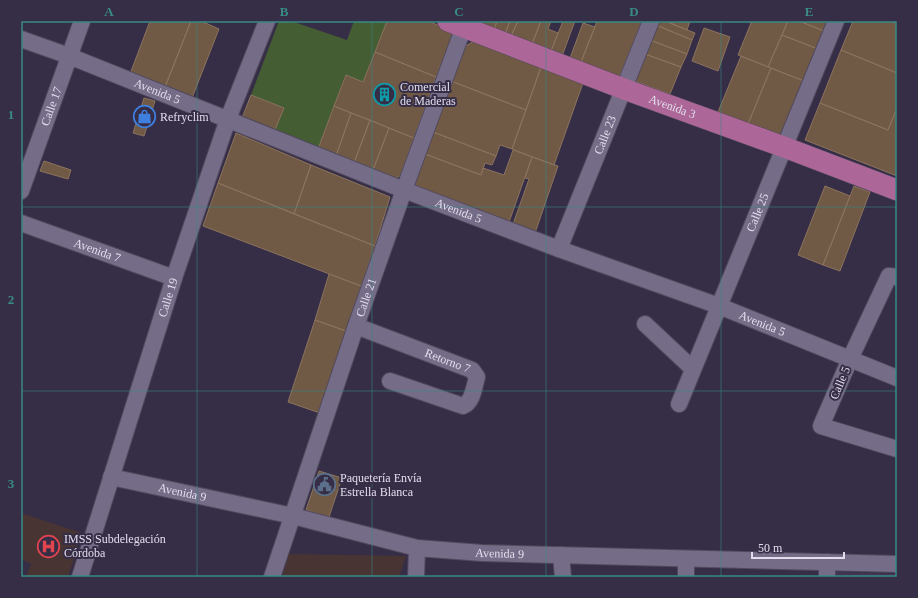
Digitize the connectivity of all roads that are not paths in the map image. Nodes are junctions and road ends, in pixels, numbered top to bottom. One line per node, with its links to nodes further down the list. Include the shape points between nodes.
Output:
1 (82, 21): 7 (street, Calle 17)
2 (267, 21): 9 (street, Calle 19)
3 (651, 21): 8 (street, Calle 23)
4 (836, 21): 10 (street, Calle 25)
5 (459, 23): 8 (main road, Avenida 3); 11 (street, Calle 21)
6 (21, 39): 7 (street, Avenida 5)
7 (69, 56): 9 (street, Avenida 5); 13 (street, Calle 17)
8 (624, 89): 10 (main road, Avenida 3); 15 (street, Calle 23)
9 (228, 119): 11 (street, Avenida 5); 17 (street, Calle 19)
10 (784, 147): 12 (main road, Avenida 3); 18 (street, Calle 25)
11 (404, 190): 15 (street, Avenida 5); 20 (street, Calle 21)
12 (897, 190)
13 (21, 191)
14 (21, 223): 17 (street, Avenida 7)
15 (559, 249): 18 (street, Avenida 5)
16 (897, 277): 21 (street, Calle 5, via 889,276)
17 (174, 278): 27 (street, Calle 19)
18 (718, 306): 21 (street, Avenida 5); 22 (street, Calle 25)
19 (645, 324): 22 (street)
20 (356, 326): 24 (street, Retorno 7, via 472,370 477,377 470,401 463,406); 28 (street, Calle 21)
21 (850, 359): 23 (street, Avenida 5); 26 (street, Calle 5, via 821,426)
22 (693, 369): 25 (street, Calle 25)
23 (897, 378)
24 (390, 381)
25 (679, 404)
26 (897, 449)
27 (111, 477): 28 (street, Avenida 9); 34 (street, Calle 19)
28 (293, 516): 29 (street, Avenida 9); 35 (street, Calle 21)
29 (418, 548): 30 (street, Avenida 9, via 482,553); 36 (street)
30 (562, 554): 31 (street, Avenida 9); 37 (street)
31 (686, 559): 33 (street, Avenida 9); 38 (street)
32 (897, 564): 33 (street, Avenida 9)
33 (827, 569)
34 (80, 577)
35 (272, 577)
36 (416, 577)
37 (563, 577)
38 (686, 577)

